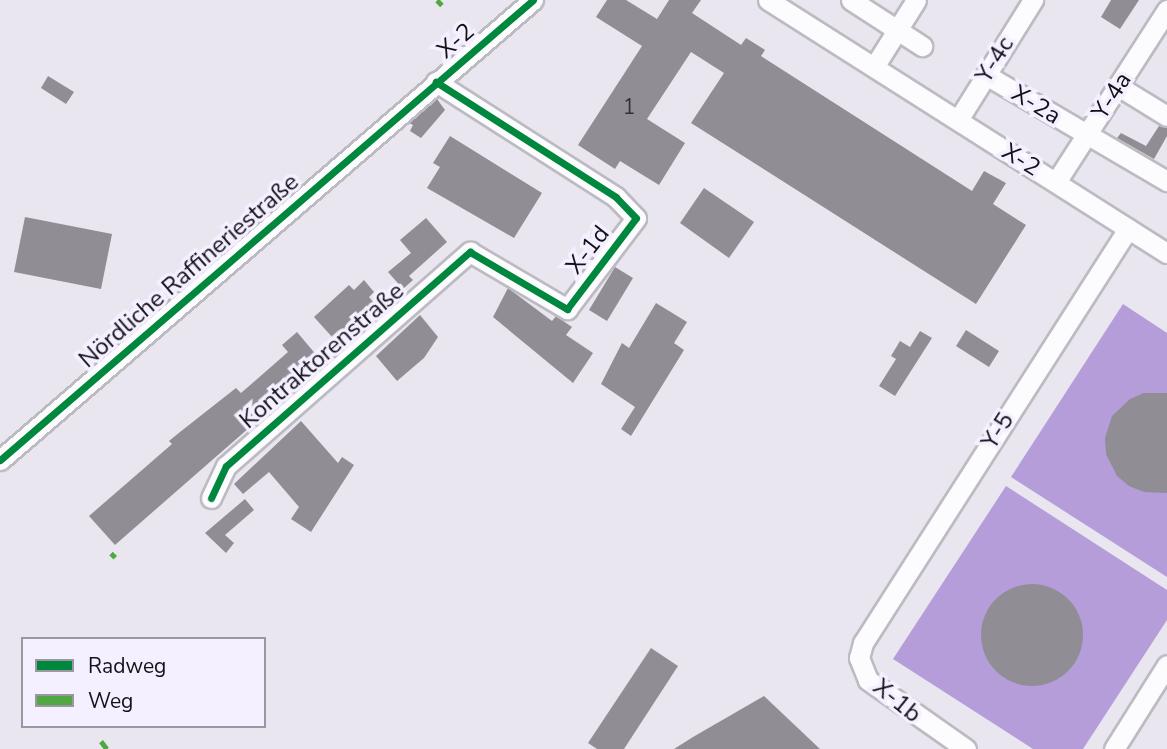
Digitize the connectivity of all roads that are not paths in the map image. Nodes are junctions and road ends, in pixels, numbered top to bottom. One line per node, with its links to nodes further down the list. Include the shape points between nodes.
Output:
1 (533, 0): 11 (street, X-2)
2 (768, 0): 9 (street, X-2)
3 (851, 0): 7 (street)
4 (1033, 0): 10 (street, Y-4c)
5 (910, 2): 7 (street)
6 (1167, 10): 12 (street, Y-4a)
7 (898, 30): 8 (street); 9 (street)
8 (922, 46)
9 (874, 67): 15 (street, X-2)
10 (986, 75): 15 (street, Y-4c); 16 (street, X-2a)
11 (436, 82): 13 (street, X-2); 20 (street, X-1d, via 616,197 636,218 567,309)
12 (1118, 86): 14 (street); 16 (street, Y-4a)
13 (403, 110): 22 (street, Nördliche Raffineriestraße)
14 (1167, 116)
15 (958, 120): 18 (street, X-2)
16 (1086, 136): 17 (street, X-2a, via 1159,181); 18 (street, Y-4a)
17 (1165, 176)
18 (1056, 182): 19 (street, X-2)
19 (1128, 228): 21 (street, X-2); 24 (street, Y-5)
20 (470, 252): 23 (street, Kontraktorenstraße, via 226,466)
21 (1167, 253)
22 (0, 460)
23 (211, 498)
24 (868, 635): 26 (street, X-1b, via 859,657 868,680)
25 (1167, 665): 27 (street)
26 (966, 749)
27 (1114, 749)

